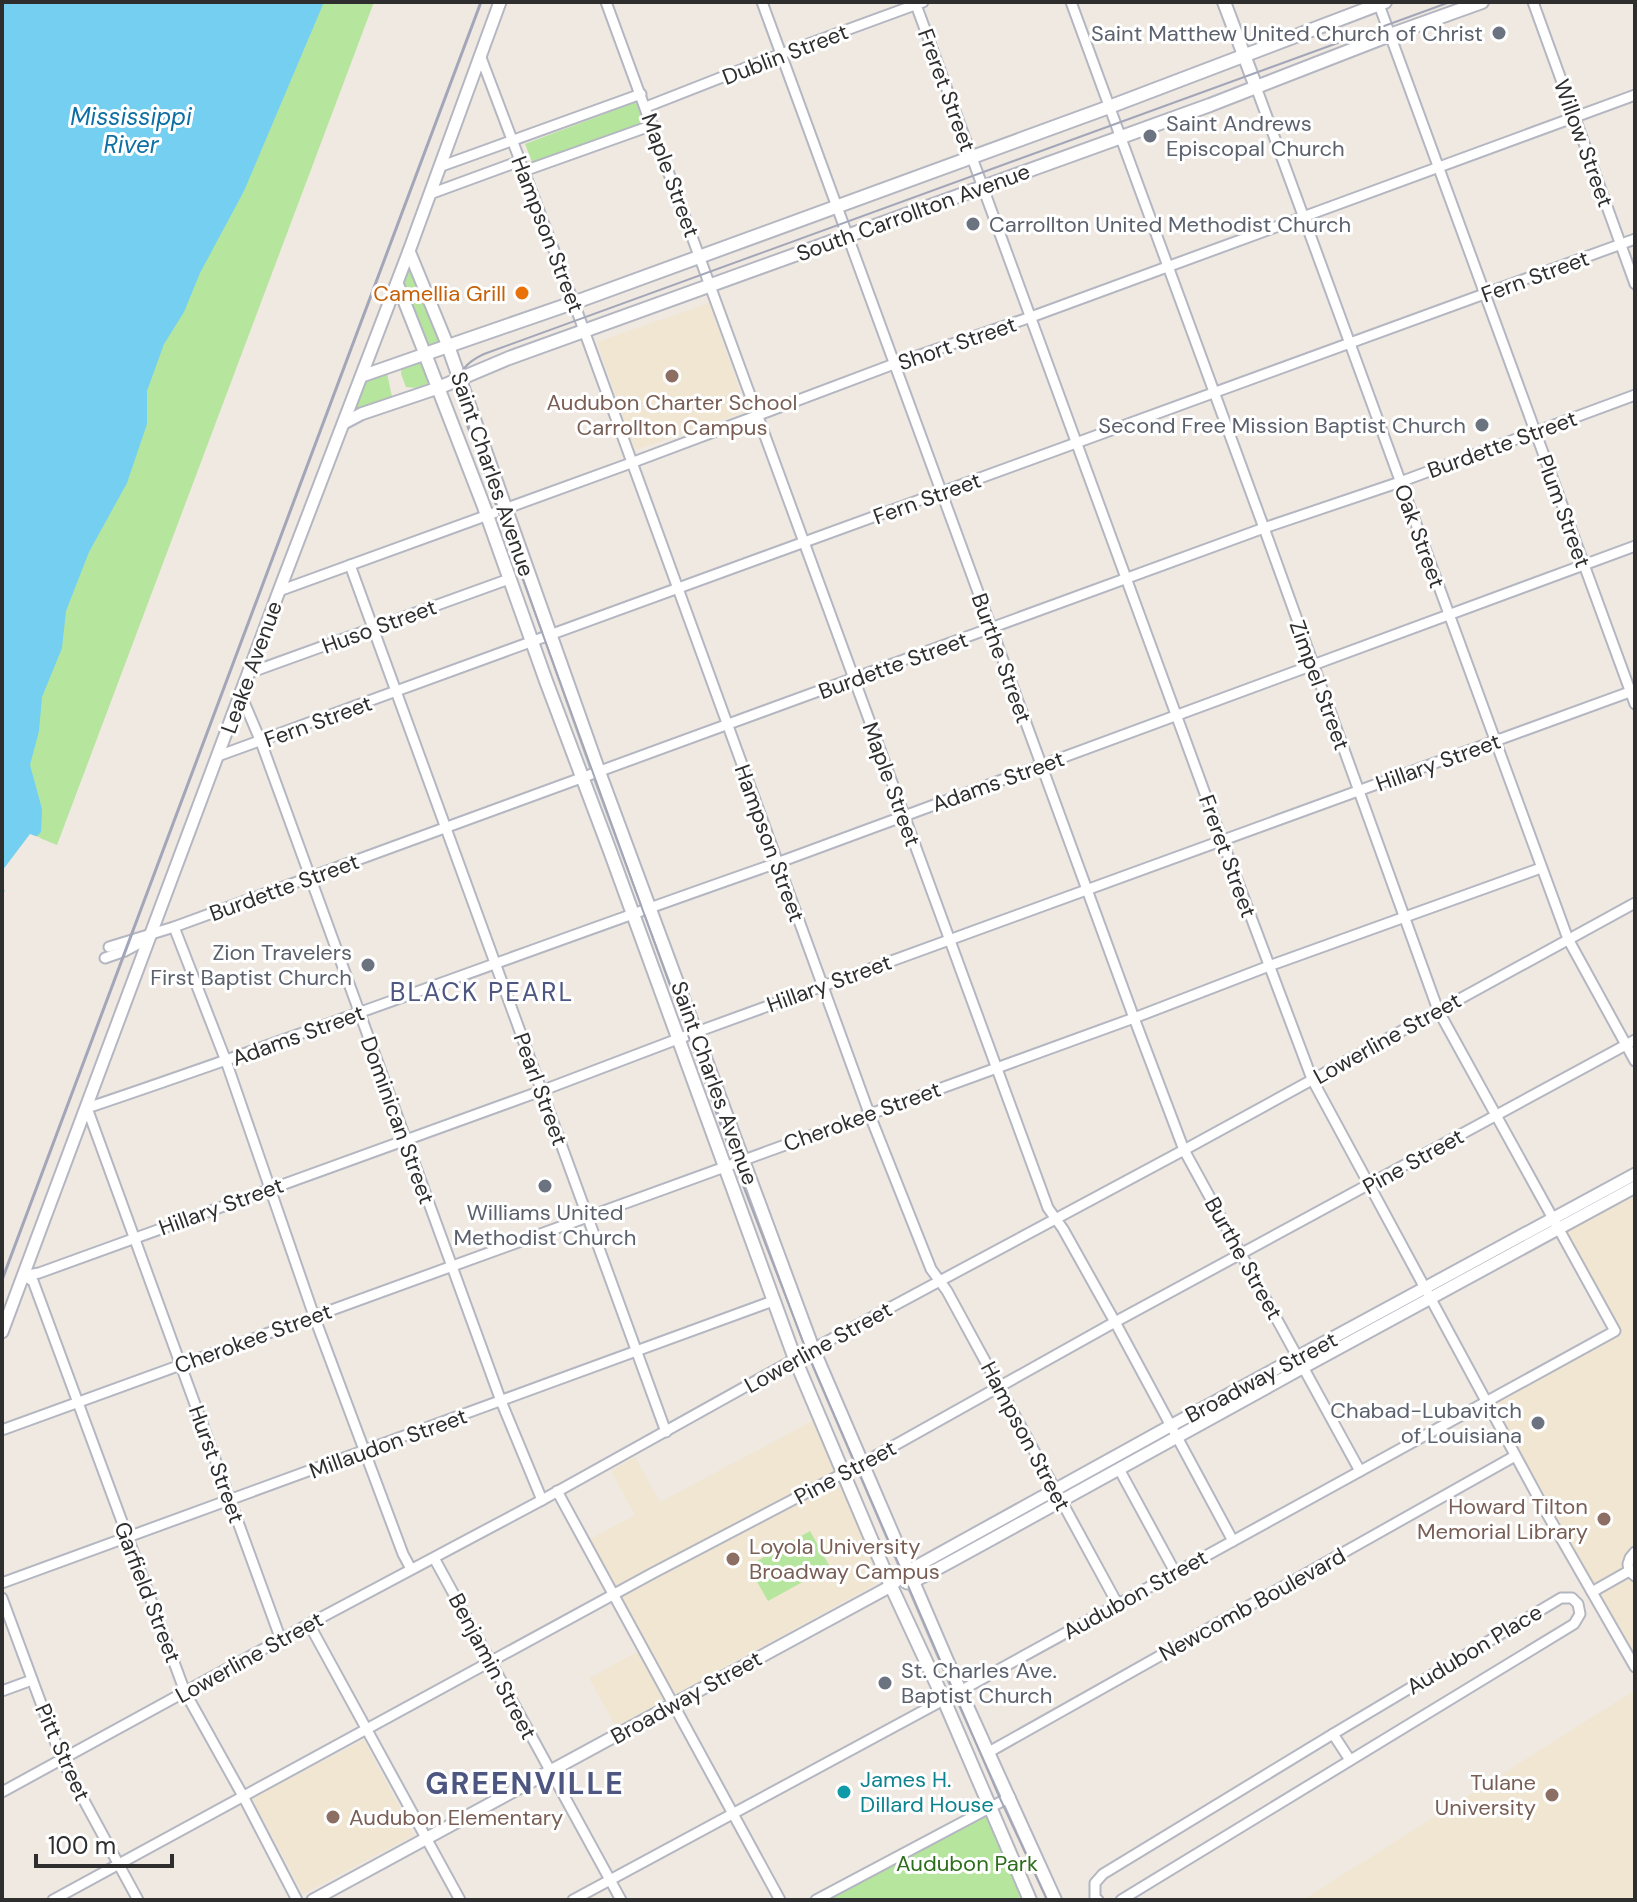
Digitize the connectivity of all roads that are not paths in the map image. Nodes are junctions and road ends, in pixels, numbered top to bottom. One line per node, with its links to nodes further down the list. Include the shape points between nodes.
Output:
1 (500, 2): 12 (street, Leake Avenue)
2 (606, 2): 16 (street, Maple Street)
3 (762, 2): 11 (street, Burthe Street)
4 (1071, 2): 17 (street)
5 (1224, 2): 13 (main road, Oak Street)
6 (1482, 2): 10 (main road, South Carrollton Avenue)
7 (1533, 2): 18 (street, Willow Street)
8 (918, 3): 11 (street, Dublin Street); 22 (street, Freret Street)
9 (1380, 3): 10 (street, Plum Street); 13 (main road, South Carrollton Avenue)
10 (1390, 35): 14 (main road, South Carrollton Avenue); 26 (street, Plum Street)
11 (781, 54): 16 (street, Dublin Street); 30 (street, Burthe Street)
12 (480, 55): 21 (street, Hampson Street); 25 (street, Leake Avenue)
13 (1244, 55): 14 (main road, Oak Street); 17 (main road, South Carrollton Avenue)
14 (1256, 87): 20 (main road, South Carrollton Avenue); 31 (street, Oak Street)
15 (1635, 95): 18 (street, Short Street)
16 (644, 101): 19 (street, Maple Street); 21 (street, Dublin Street)
17 (1109, 107): 20 (street, Zimpel Street); 22 (main road, South Carrollton Avenue)
18 (1574, 117): 26 (street, Short Street); 34 (street, Willow Street)
19 (653, 125): 24 (street); 36 (street, Maple Street)
20 (1120, 137): 28 (main road, South Carrollton Avenue); 37 (street, Zimpel Street)
21 (513, 141): 23 (street, Dublin Street); 24 (street, Hampson Street)
22 (972, 157): 28 (street, Freret Street); 30 (main road, South Carrollton Avenue)
23 (453, 163): 25 (street, Dublin Street); 27 (street, via 449,173)
24 (522, 166): 27 (street); 42 (street, Hampson Street)
25 (439, 167): 29 (street, Leake Avenue)
26 (1438, 167): 31 (street, Short Street); 41 (street, Plum Street)
27 (459, 183): 29 (street)
28 (983, 186): 32 (main road, South Carrollton Avenue); 43 (street, Freret Street)
29 (430, 194): 35 (street, Leake Avenue)
30 (836, 207): 32 (street, Burthe Street); 36 (main road, South Carrollton Avenue)
31 (1303, 217): 37 (street, Short Street); 45 (street, Oak Street)
32 (847, 236): 40 (main road, South Carrollton Avenue); 48 (street, Burthe Street)
33 (1635, 239): 34 (street, Fern Street)
34 (1621, 244): 39 (street, Willow Street); 41 (street, Fern Street)
35 (409, 251): 38 (street, Leake Avenue); 46 (street, Saint Charles Avenue)
36 (700, 257): 40 (street, Maple Street); 42 (main road, South Carrollton Avenue)
37 (1167, 266): 43 (street, Short Street); 52 (street, Zimpel Street)
38 (397, 283): 47 (street, Saint Charles Avenue); 49 (street, Leake Avenue)
39 (1635, 284)
40 (710, 286): 44 (main road, South Carrollton Avenue); 54 (street, Maple Street)
41 (1485, 294): 45 (street, Fern Street); 56 (street, Plum Street)
42 (574, 303): 44 (street, Hampson Street); 46 (main road, South Carrollton Avenue)
43 (1031, 317): 48 (street, Short Street); 57 (street, Freret Street)
44 (584, 332): 50 (main road, South Carrollton Avenue); 58 (street, Hampson Street)
45 (1349, 343): 52 (street, Fern Street); 59 (street, Oak Street)
46 (448, 346): 47 (main road, South Carrollton Avenue); 50 (main road, Saint Charles Avenue)
47 (425, 354): 49 (street, South Carrollton Avenue); 51 (main road, Saint Charles Avenue)
48 (894, 364): 54 (street, Short Street); 60 (street, Burthe Street)
49 (362, 376): 55 (street, Leake Avenue)
50 (459, 379): 51 (main road, South Carrollton Avenue); 61 (main road, Saint Charles Avenue)
51 (438, 388): 55 (street, South Carrollton Avenue); 62 (main road, Saint Charles Avenue)
52 (1213, 393): 57 (street, Fern Street); 63 (street, Zimpel Street)
53 (1635, 395): 56 (street, Burdette Street)
54 (757, 416): 58 (street, Short Street); 64 (street, Maple Street)
55 (344, 423): 71 (street, Leake Avenue)
56 (1535, 432): 59 (street, Burdette Street); 67 (street, Plum Street)
57 (1077, 442): 60 (street, Fern Street); 69 (street, Freret Street)
58 (631, 463): 61 (street, Short Street); 70 (street, Hampson Street)
59 (1400, 482): 63 (street, Burdette Street); 72 (street, Oak Street)
60 (941, 492): 64 (street, Fern Street); 74 (street, Burthe Street)
61 (506, 508): 62 (street, Short Street); 75 (main road, Saint Charles Avenue)
62 (487, 515): 66 (street, Short Street); 68 (main road, Saint Charles Avenue)
63 (1264, 528): 69 (street, Burdette Street); 77 (street, Zimpel Street)
64 (803, 543): 70 (street, Fern Street); 79 (street, Maple Street)
65 (1635, 546): 67 (street, Adams Street)
66 (350, 565): 71 (street, Short Street); 73 (street, Pearl Street)
67 (1584, 565): 72 (street, Adams Street); 80 (street, Plum Street)
68 (509, 579): 73 (street, Huso Street); 76 (main road, Saint Charles Avenue)
69 (1127, 579): 74 (street, Burdette Street); 84 (street, Freret Street)
70 (677, 589): 75 (street, Fern Street); 85 (street, Hampson Street)
71 (279, 591): 78 (street, Leake Avenue)
72 (1449, 615): 77 (street, Adams Street); 86 (street, Oak Street)
73 (373, 628): 78 (street, Huso Street); 81 (street, Pearl Street)
74 (991, 629): 79 (street, Burdette Street); 89 (street, Burthe Street)
75 (550, 636): 76 (street, Fern Street); 90 (main road, Saint Charles Avenue)
76 (532, 642): 81 (street, Fern Street); 91 (main road, Saint Charles Avenue)
77 (1313, 665): 84 (street, Adams Street); 92 (street, Zimpel Street)
78 (249, 673): 82 (street, Leake Avenue)
79 (853, 679): 85 (street, Burdette Street); 93 (street, Maple Street)
80 (1633, 691): 83 (street, Plum Street); 86 (street, Hillary Street)
81 (396, 692): 87 (street, Fern Street); 94 (street, Pearl Street)
82 (241, 695): 87 (street, Dominican Street); 88 (street, Leake Avenue)
83 (1635, 704)
84 (1177, 714): 89 (street, Adams Street); 95 (street, Freret Street)
85 (727, 725): 90 (street, Burdette Street); 96 (street, Hampson Street)
86 (1495, 741): 92 (street, Hillary Street); 97 (street, Oak Street)
87 (261, 742): 88 (street, Fern Street); 98 (street, Dominican Street)
88 (218, 756): 105 (street, Leake Avenue)
89 (1041, 765): 93 (street, Adams Street); 99 (street, Burthe Street)
90 (599, 772): 91 (street, Burdette Street); 101 (main road, Saint Charles Avenue)
91 (582, 778): 94 (street, Burdette Street); 102 (main road, Saint Charles Avenue)
92 (1359, 791): 95 (street, Hillary Street); 103 (street, Zimpel Street)
93 (903, 816): 96 (street, Adams Street); 107 (street, Maple Street)
94 (446, 828): 98 (street, Burdette Street); 110 (street, Pearl Street)
95 (1222, 840): 99 (street, Hillary Street); 111 (street, Freret Street)
96 (777, 863): 101 (street, Adams Street); 112 (street, Hampson Street)
97 (1541, 868): 103 (street, Cherokee Street); 106 (street, Oak Street)
98 (310, 878): 104 (street, Burdette Street); 114 (street, Dominican Street)
99 (1087, 889): 107 (street, Hillary Street); 115 (street, Burthe Street)
100 (1635, 903): 106 (street, Lowerline Street)
101 (650, 907): 102 (street, Adams Street); 116 (main road, Saint Charles Avenue)
102 (633, 914): 110 (street, Adams Street); 117 (main road, Saint Charles Avenue)
103 (1405, 917): 111 (street, Cherokee Street); 113 (street, Zimpel Street)
104 (174, 927): 105 (street, Burdette Street); 119 (street)
105 (151, 936): 108 (street); 109 (street); 124 (street, Leake Avenue)
106 (1568, 939): 113 (street, Lowerline Street); 118 (street, Oak Street)
107 (949, 940): 112 (street, Hillary Street); 121 (street, Maple Street)
108 (109, 947)
109 (105, 958)
110 (495, 963): 114 (street, Adams Street); 123 (street, Pearl Street)
111 (1269, 966): 115 (street, Cherokee Street); 122 (street, Freret Street)
112 (823, 986): 116 (street, Hillary Street); 125 (street, Hampson Street)
113 (1438, 1010): 122 (street, Lowerline Street); 126 (street, Zimpel Street)
114 (359, 1013): 119 (street, Adams Street); 127 (street, Dominican Street)
115 (1134, 1018): 121 (street, Cherokee Street); 128 (street, Burthe Street)
116 (696, 1032): 117 (street, Hillary Street); 129 (main road, Saint Charles Avenue)
117 (677, 1039): 123 (street, Hillary Street); 130 (main road, Saint Charles Avenue)
118 (1631, 1042): 120 (street, Oak Street); 126 (street, Pine Street)
119 (226, 1061): 124 (street, Adams Street); 134 (street)
120 (1635, 1061)
121 (995, 1067): 125 (street, Cherokee Street); 136 (street, Maple Street)
122 (1312, 1079): 128 (street, Lowerline Street); 132 (street, Freret Street)
123 (541, 1091): 127 (street, Hillary Street); 135 (street, Pearl Street)
124 (87, 1108): 138 (street, Hurst Street); 141 (street, Leake Avenue)
125 (869, 1113): 129 (street, Cherokee Street); 142 (street, Hampson Street)
126 (1497, 1115): 132 (street, Pine Street); 137 (street, Zimpel Street)
127 (405, 1139): 134 (street, Hillary Street); 140 (street, Dominican Street)
128 (1184, 1150): 136 (street, Lowerline Street); 139 (street, Burthe Street)
129 (742, 1159): 130 (street, Cherokee Street); 148 (main road, Saint Charles Avenue)
130 (723, 1166): 135 (street, Cherokee Street); 144 (main road, Saint Charles Avenue)
131 (1635, 1174): 137 (street, Broadway Street)
132 (1369, 1185): 139 (street, Pine Street); 143 (street, Freret Street)
133 (1635, 1187): 137 (street, Broadway Street)
134 (270, 1188): 138 (street, Hillary Street); 145 (street)
135 (588, 1216): 140 (street, Cherokee Street); 149 (street, Pearl Street)
136 (1055, 1219): 142 (street, Lowerline Street); 146 (street, Maple Street)
137 (1556, 1223): 143 (street, Broadway Street); 156 (street, Zimpel Street, via 1615,1331)
138 (134, 1238): 141 (street, Hillary Street); 152 (street, Hurst Street)
139 (1242, 1254): 146 (street, Pine Street); 151 (street, Burthe Street)
140 (451, 1266): 145 (street, Cherokee Street); 154 (street, Dominican Street)
141 (23, 1276): 147 (street, Leake Avenue); 155 (street, Garfield Street, via 33,1281)
142 (938, 1281): 148 (street, Lowerline Street); 153 (street, Hampson Street)
143 (1427, 1293): 151 (street, Broadway Street); 156 (street, Freret Street)
144 (773, 1301): 149 (street, Millaudon Street); 150 (main road, Saint Charles Avenue)
145 (314, 1316): 152 (street, Cherokee Street); 161 (street)
146 (1115, 1322): 153 (street, Pine Street); 157 (street, Maple Street)
147 (2, 1332)
148 (813, 1349): 150 (street, Lowerline Street); 163 (main road, Saint Charles Avenue)
149 (638, 1352): 154 (street, Millaudon Street); 159 (street, Pearl Street)
150 (795, 1359): 159 (street, Lowerline Street); 166 (main road, Saint Charles Avenue)
151 (1302, 1362): 157 (street, Broadway Street); 160 (street, Broadway Street); 165 (street, Burthe Street)
152 (180, 1365): 155 (street, Cherokee Street); 170 (street, Hurst Street)
153 (1000, 1387): 163 (street, Pine Street); 168 (street, Hampson Street)
154 (501, 1401): 161 (street, Millaudon Street); 169 (street, Dominican Street)
155 (78, 1402): 158 (street, Cherokee Street); 171 (street, Garfield Street)
156 (1486, 1402): 162 (street, Freret Street); 165 (street, Audubon Street)
157 (1172, 1425): 160 (street, Maple Street); 168 (street, Broadway Street)
158 (2, 1430)
159 (666, 1432): 167 (street, Lowerline Street)
160 (1179, 1437): 164 (street, Broadway Street); 172 (street, Maple Street)
161 (365, 1451): 170 (street, Millaudon Street); 175 (street)
162 (1515, 1456): 181 (street, Freret Street); 197 (street, Newcomb Boulevard)
163 (863, 1463): 166 (street, Pine Street); 178 (main road, Saint Charles Avenue)
164 (1119, 1469): 168 (street, Broadway Street); 176 (street)
165 (1360, 1471): 172 (street, Audubon Street)
166 (843, 1473): 180 (main road, Saint Charles Avenue); 182 (street, Pine Street)
167 (557, 1491): 169 (street, Lowerline Street); 182 (street)
168 (1058, 1495): 178 (street, Broadway Street); 184 (street, Hampson Street)
169 (542, 1500): 174 (street, Lowerline Street)
170 (230, 1501): 171 (street, Millaudon Street); 186 (street, Hurst Street)
171 (127, 1538): 179 (street, Millaudon Street); 192 (street, Garfield Street)
172 (1233, 1541): 176 (street, Audubon Street)
173 (1635, 1552): 177 (street, via 1628,1564)
174 (434, 1558): 175 (street, Lowerline Street); 187 (street, Benjamin Street)
175 (411, 1569): 185 (street, Lowerline Street)
176 (1175, 1572): 184 (street, Audubon Street)
177 (1632, 1574): 181 (street)
178 (910, 1577): 180 (street, Broadway Street); 191 (main road, Saint Charles Avenue)
179 (2, 1583)
180 (891, 1586): 193 (main road, Saint Charles Avenue); 194 (street, Broadway Street)
181 (1592, 1592): 188 (street, Freret Street)
182 (614, 1595): 187 (street, Pine Street); 194 (street)
183 (2, 1598): 189 (street, Pitt Street)
184 (1117, 1603): 191 (street, Audubon Street)
185 (309, 1624): 186 (street, Lowerline Street); 195 (street)
186 (281, 1640): 192 (street, Lowerline Street)
187 (491, 1663): 195 (street, Pine Street); 200 (street, Benjamin Street)
188 (1635, 1667)
189 (32, 1680): 190 (street); 198 (street, Pitt Street)
190 (2, 1691)
191 (960, 1691): 193 (street, Audubon Street); 197 (main road, Saint Charles Avenue)
192 (185, 1692): 198 (street, Lowerline Street); 202 (street, Garfield Street)
193 (944, 1700): 204 (main road, Saint Charles Avenue); 205 (street, Audubon Street)
194 (674, 1704): 200 (street, Broadway Street); 205 (street)
195 (367, 1730): 202 (street, Pine Street); 206 (street)
196 (1333, 1734): 199 (street); 199 (street, Audubon Place, via 1561,1598 1578,1604 1574,1624); 209 (street, Audubon Place, via 1103,1874 1095,1883)
197 (989, 1752): 203 (main road, Saint Charles Avenue)
198 (62, 1760): 201 (street, Lowerline Street); 207 (street, Pitt Street)
199 (1350, 1760): 222 (street, Audubon Place)
200 (550, 1771): 206 (street, Broadway Street); 208 (street, Benjamin Street)
201 (2, 1792)
202 (243, 1796): 207 (street, Pine Street); 212 (street, Garfield Street)
203 (1010, 1797): 204 (street); 220 (main road, Saint Charles Avenue)
204 (990, 1808): 218 (street); 219 (main road, Saint Charles Avenue)
205 (733, 1812): 208 (street, Audubon Street); 217 (street)
206 (426, 1837): 213 (street, Broadway Street); 214 (street)
207 (120, 1865): 210 (street, Pine Street); 211 (street, Pitt Street)
208 (610, 1880): 215 (street, Audubon Street); 216 (street, Benjamin Street)
209 (1096, 1897): 221 (street, Audubon Place)
210 (53, 1900)
211 (138, 1900)
212 (297, 1900)
213 (313, 1900)
214 (460, 1900)
215 (573, 1900)
216 (621, 1900)
217 (780, 1900)
218 (816, 1900)
219 (1030, 1900)
220 (1055, 1900)
221 (1085, 1900)
222 (1121, 1900)

